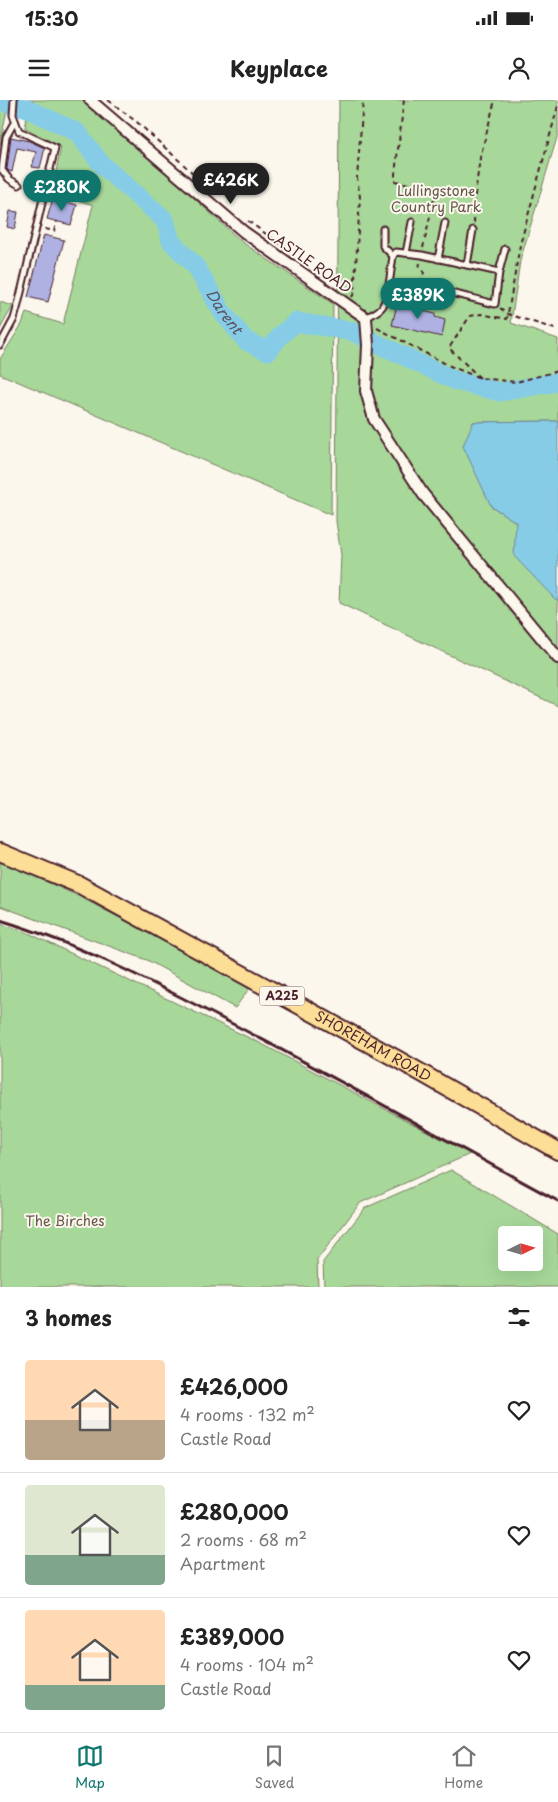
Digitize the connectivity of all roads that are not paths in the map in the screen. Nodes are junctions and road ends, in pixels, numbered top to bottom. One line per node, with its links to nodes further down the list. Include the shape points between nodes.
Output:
1 (14, 100): 3 (lane)
2 (90, 100): 16 (street, CASTLE ROAD, via 244,232)
3 (15, 121): 4 (lane, via 6,137 2,170); 17 (lane, via 19,130 55,148 14,320)
4 (20, 185)
5 (412, 222): 10 (lane)
6 (445, 223): 12 (lane)
7 (383, 229): 11 (lane, via 383,246)
8 (473, 230): 13 (lane)
9 (505, 249): 14 (lane)
10 (406, 253): 11 (lane, via 396,252); 12 (lane)
11 (393, 256): 15 (lane)
12 (438, 258): 13 (lane)
13 (467, 264): 14 (lane)
14 (499, 272): 15 (lane, via 494,304 420,286 399,284)
15 (388, 292): 16 (lane, via 383,306)
16 (367, 326): 18 (street, via 366,391 374,418 423,494)
17 (0, 345)
18 (558, 658)
19 (0, 852): 20 (main road, SHOREHAM ROAD / A225, via 80,885)
20 (558, 1151)

